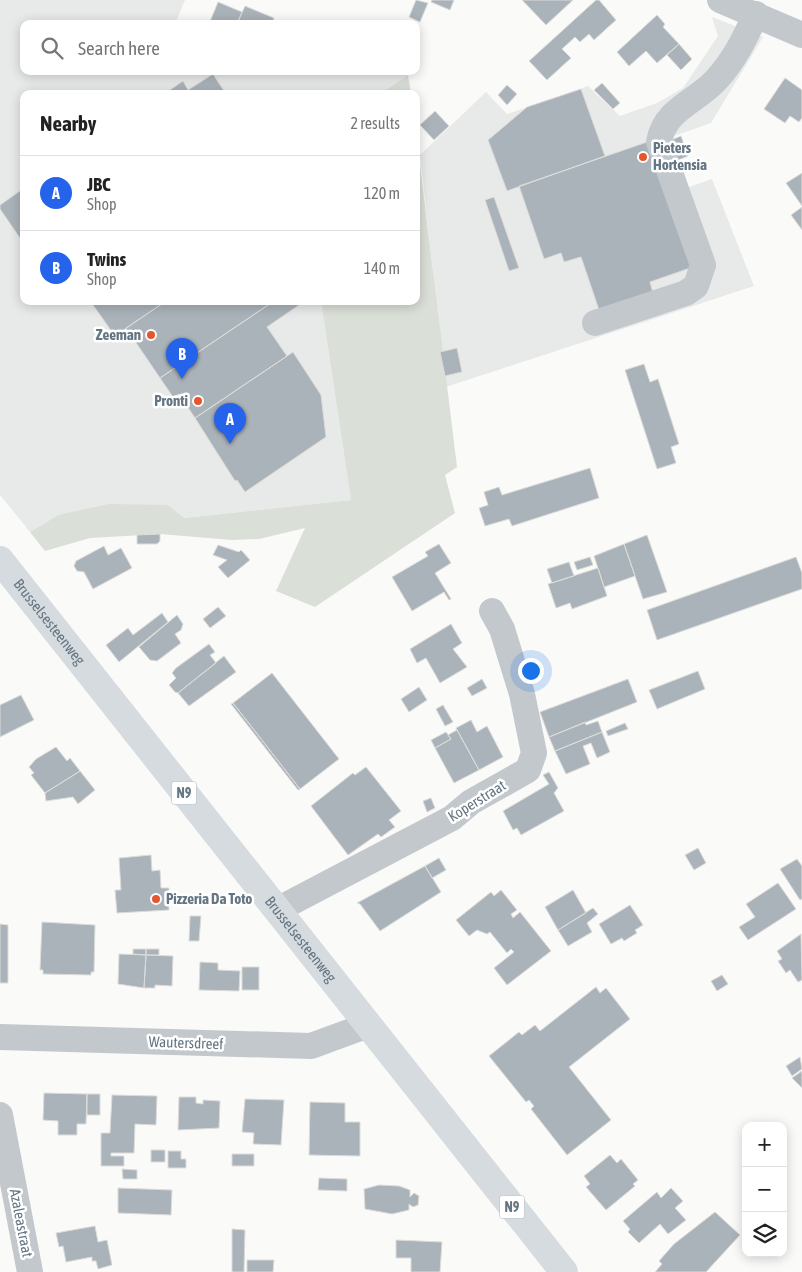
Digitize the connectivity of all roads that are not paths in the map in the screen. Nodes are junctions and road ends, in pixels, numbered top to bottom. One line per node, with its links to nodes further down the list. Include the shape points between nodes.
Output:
1 (720, 0): 2 (street)
2 (756, 14): 3 (street); 4 (street, via 738,53 728,66 699,96 676,110 661,130 659,142 703,265 696,286 686,293)
3 (802, 35)
4 (595, 323)
5 (0, 560): 7 (main road, Brusselsesteenweg / N9)
6 (492, 611): 7 (street, Koperstraat, via 502,628 522,694 534,753 528,770 471,802 452,818)
7 (277, 910): 8 (main road, Brusselsesteenweg / N9)
8 (368, 1026): 9 (street, Wautersdreef, via 310,1046); 12 (main road, Brusselsesteenweg / N9)
9 (0, 1037)
10 (0, 1115): 11 (street, Azaleastraat)
11 (30, 1272)
12 (564, 1272)

